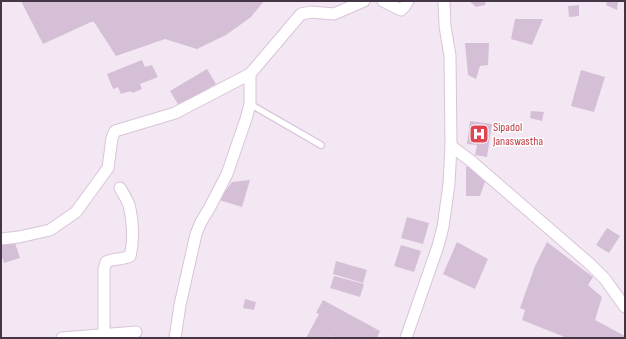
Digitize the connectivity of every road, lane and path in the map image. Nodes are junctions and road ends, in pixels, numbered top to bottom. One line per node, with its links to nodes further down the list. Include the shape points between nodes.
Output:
1 (364, 1): 5 (street, via 334,14 301,14)
2 (383, 1): 3 (street, via 401,10)
3 (408, 1)
4 (444, 1): 8 (street, via 450,56)
5 (250, 74): 6 (street); 10 (street, via 175,113 116,131 112,138 108,168 76,212 50,230)
6 (250, 104): 7 (lane); 15 (street, via 227,174 196,234)
7 (321, 145)
8 (451, 146): 11 (street, via 590,264 605,279); 16 (street, via 443,227)
9 (120, 188): 13 (street, via 128,203 131,217 132,249 130,256 124,259 106,262)
10 (1, 239)
11 (625, 307)
12 (136, 332): 13 (street)
13 (104, 334): 14 (street)
14 (62, 338)
15 (175, 338)
16 (406, 338)

